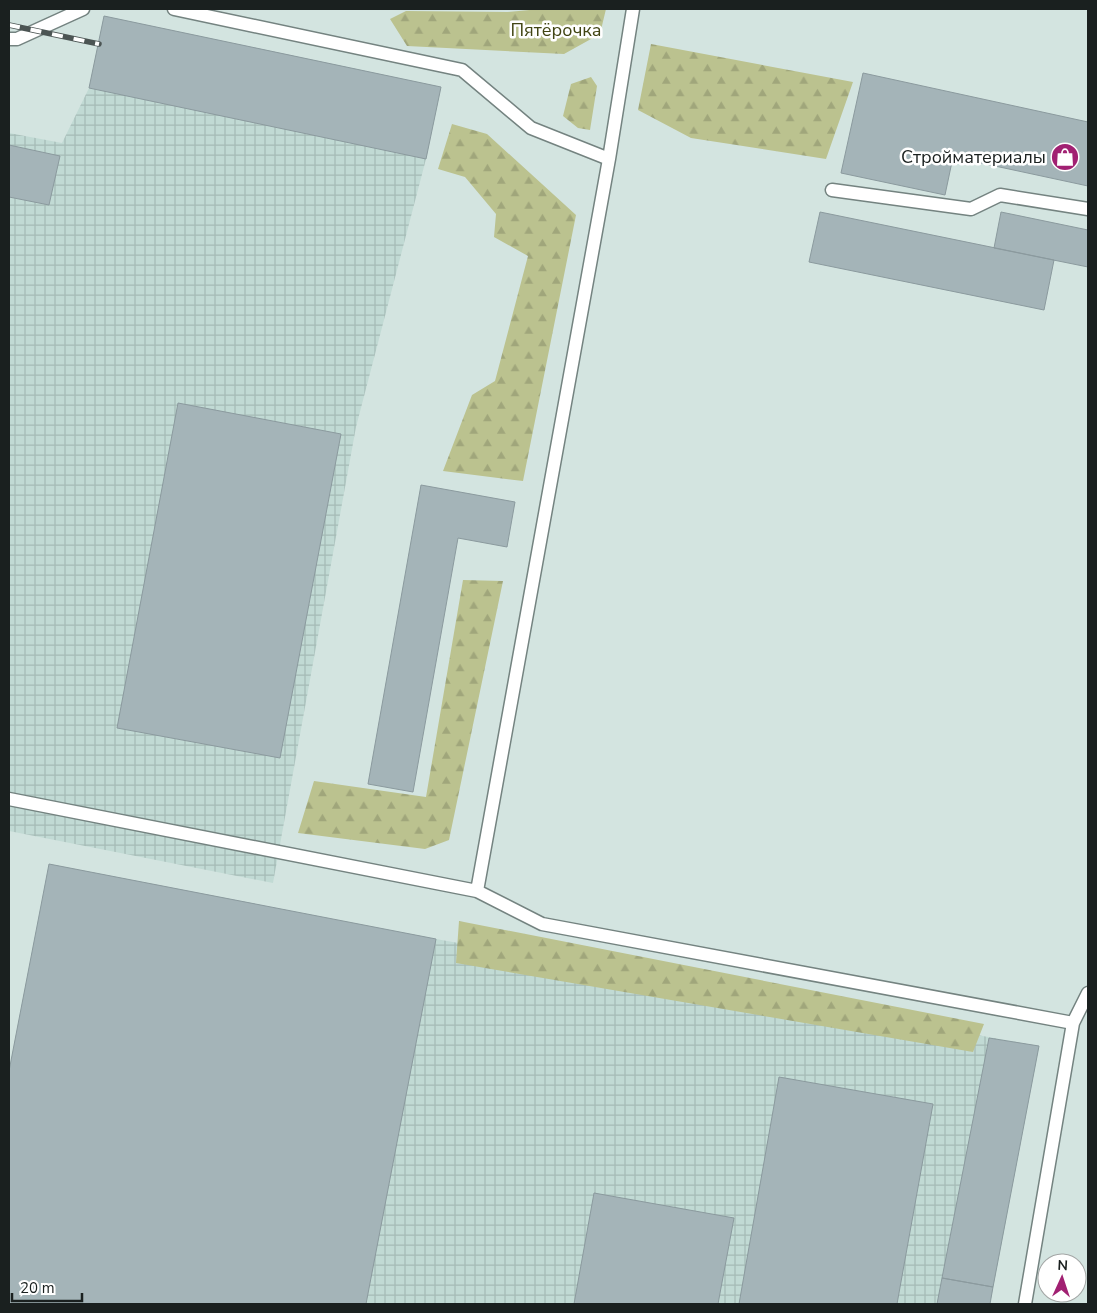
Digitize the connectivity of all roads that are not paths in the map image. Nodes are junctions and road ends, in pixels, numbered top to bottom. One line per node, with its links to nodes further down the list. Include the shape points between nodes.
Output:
1 (83, 9): 4 (lane, via 17,39)
2 (174, 9): 5 (lane, via 462,70 531,128)
3 (633, 9): 5 (lane)
4 (9, 39)
5 (609, 159): 9 (lane)
6 (832, 190): 7 (lane, via 971,208 1000,195)
7 (1088, 209)
8 (9, 800): 9 (lane)
9 (477, 891): 11 (lane, via 542,924)
10 (1088, 992): 11 (lane)
11 (1073, 1023): 12 (lane)
12 (1026, 1304)

